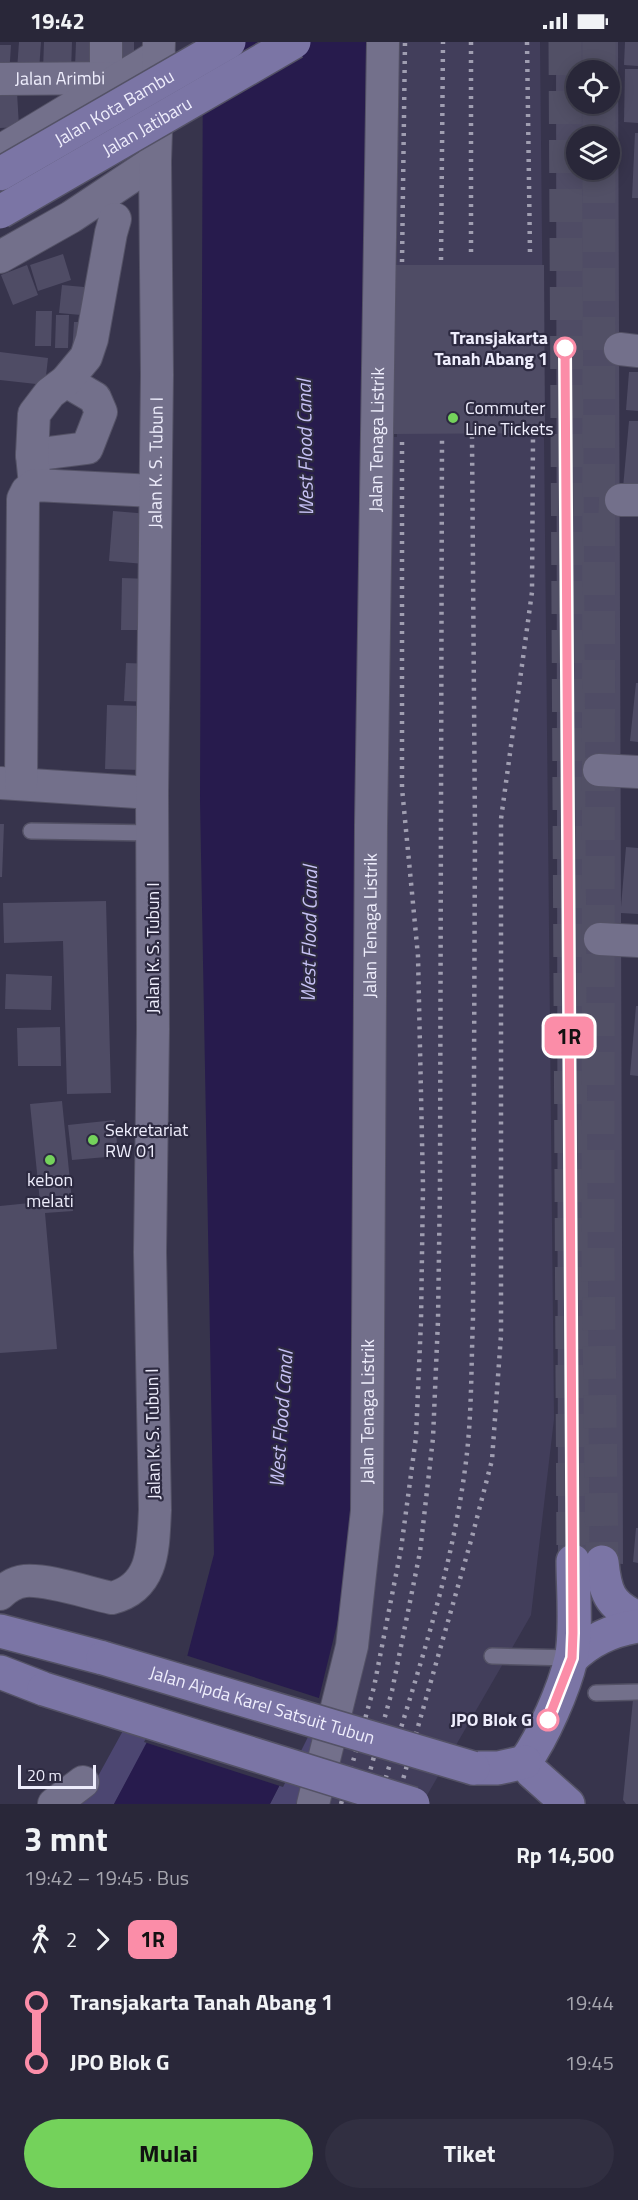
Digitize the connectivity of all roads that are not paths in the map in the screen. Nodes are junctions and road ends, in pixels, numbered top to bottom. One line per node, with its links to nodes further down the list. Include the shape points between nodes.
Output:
1 (106, 42): 6 (street)
2 (229, 42): 10 (main road, Jalan Kota Bambu, bridge)
3 (294, 42): 11 (main road, Jalan Jatibaru, bridge)
4 (383, 42): 39 (street, Jalan Tenaga Listrik, via 371,825 367,1511 352,1646)
5 (159, 49): 6 (street); 9 (street, Jalan K. S. Tubun I)
6 (114, 78): 7 (street, Jalan Arimbi); 8 (street)
7 (0, 79)
8 (0, 151)
9 (155, 161): 12 (street); 14 (street, Jalan K. S. Tubun I)
10 (0, 174)
11 (0, 212)
12 (71, 217): 13 (street); 15 (street)
13 (115, 219): 14 (street); 16 (street, via 92,339 86,357)
14 (155, 221): 18 (street, Jalan K. S. Tubun I)
15 (0, 257)
16 (66, 381): 17 (street, via 50,393 34,414); 17 (street, via 95,398 101,412 87,448)
17 (24, 480): 18 (street); 21 (street)
18 (154, 491): 22 (street, Jalan K. S. Tubun I)
19 (599, 770): 20 (street)
20 (638, 772)
21 (11, 783): 22 (street)
22 (152, 793): 24 (street, Jalan K. S. Tubun I)
23 (32, 831): 24 (lane)
24 (153, 833): 27 (street, Jalan K. S. Tubun I, via 153,1545 141,1581 122,1596 112,1598 23,1581)
25 (600, 939): 26 (street)
26 (638, 941)
27 (0, 1593)
28 (638, 1618): 32 (main road, via 615,1604 588,1561)
29 (638, 1626): 32 (main road, via 601,1636)
30 (0, 1631): 36 (main road, Jalan Aipda Karel Satsuit Tubun, bridge, via 473,1768 498,1768)
31 (492, 1656): 32 (lane)
32 (572, 1658): 36 (main road, via 541,1734)
33 (0, 1672): 40 (main road, bridge)
34 (638, 1692): 35 (lane)
35 (596, 1693)
36 (525, 1761): 41 (main road)
37 (83, 1782): 38 (street)
38 (54, 1804)
39 (313, 1804)
40 (413, 1804)
41 (568, 1804)

